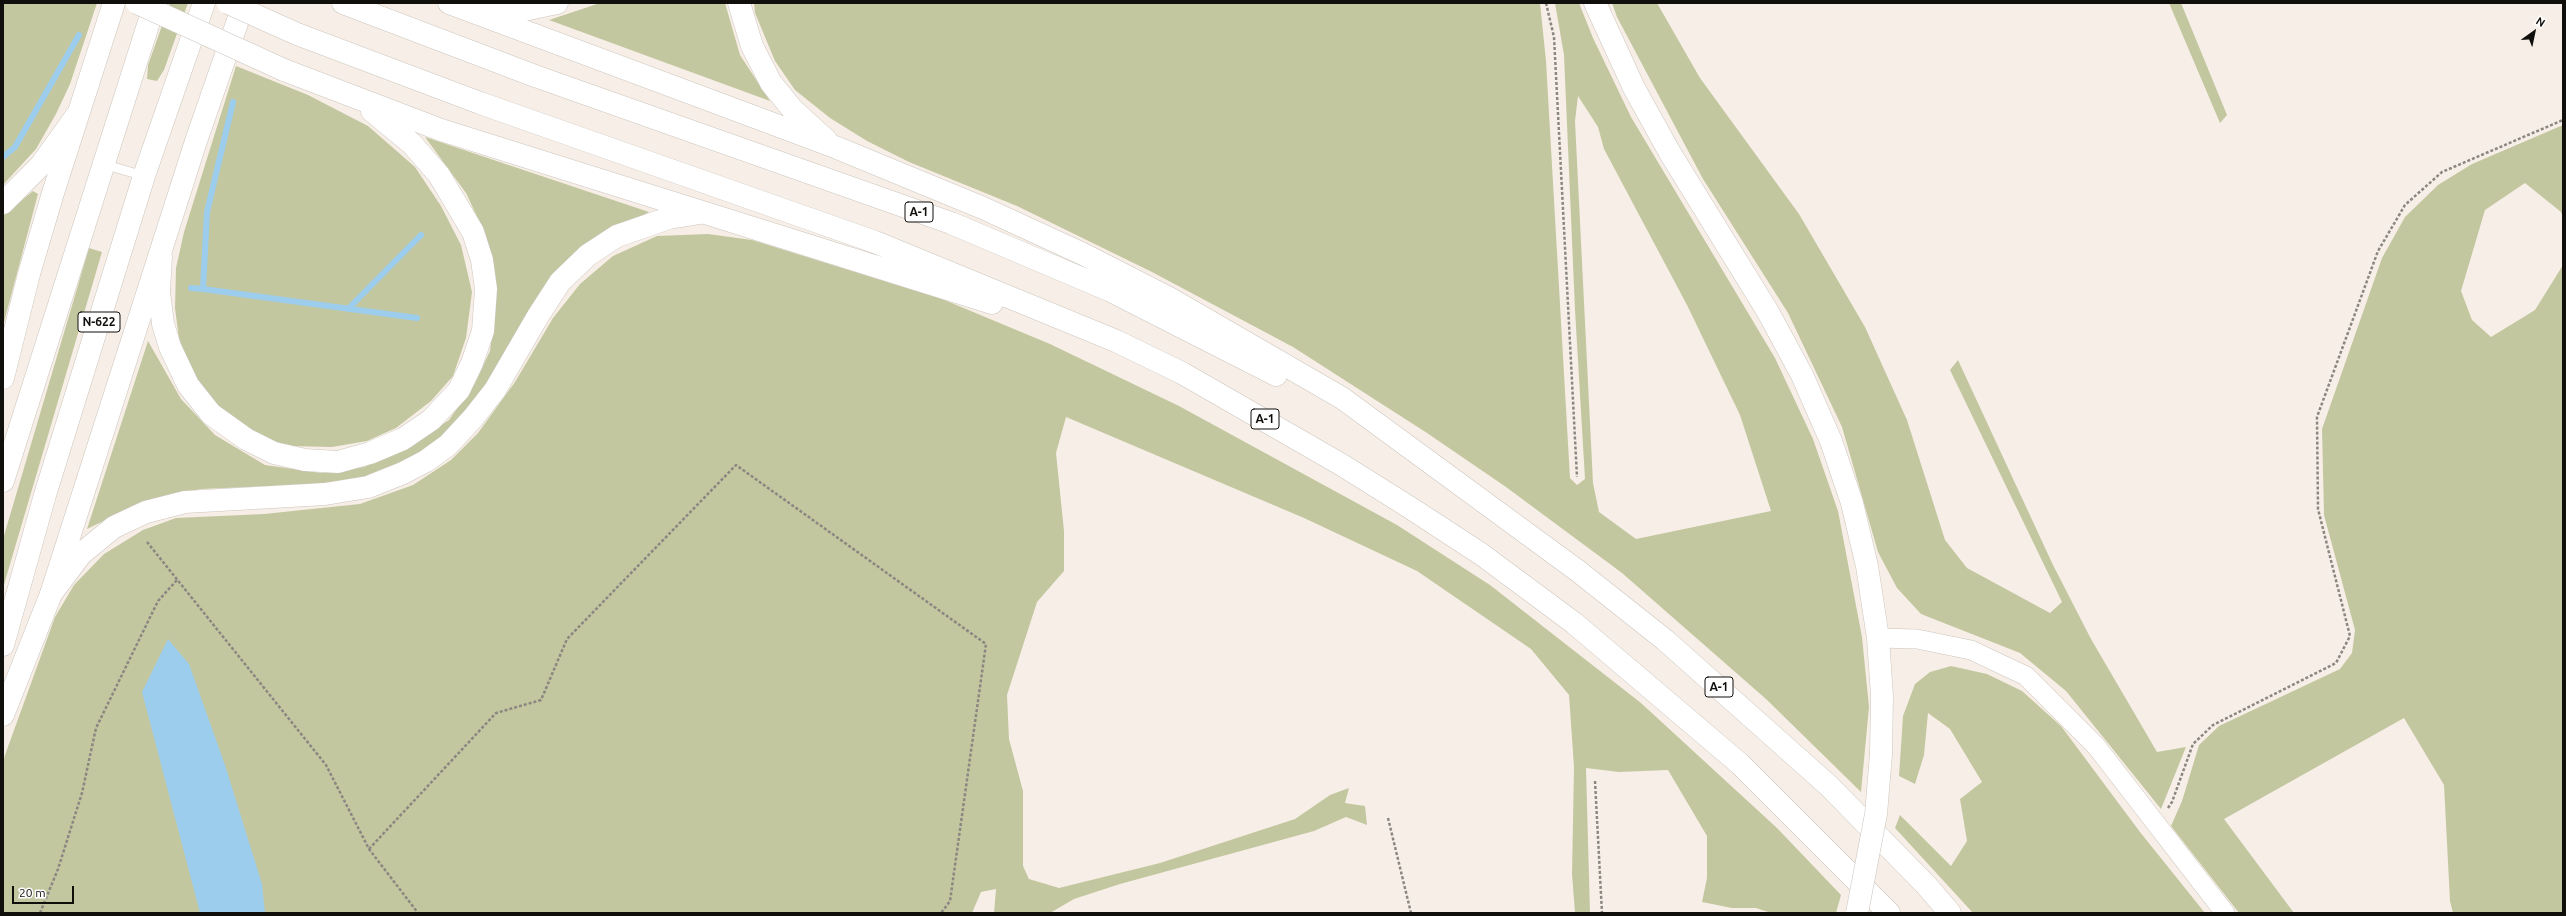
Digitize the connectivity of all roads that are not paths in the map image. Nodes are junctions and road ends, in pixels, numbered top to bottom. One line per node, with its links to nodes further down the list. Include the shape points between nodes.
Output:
1 (114, 3): 14 (main road)
2 (137, 3): 13 (main road, bridge, via 284,70)
3 (155, 3): 16 (main road)
4 (204, 3): 17 (main road, N-622)
5 (228, 3): 21 (main road, A-1, bridge, via 297,34 466,98 875,242)
6 (244, 3): 20 (main road, via 196,141)
7 (343, 3): 24 (main road, A-1, via 535,76 943,221 1109,290 1264,368)
8 (449, 3): 12 (main road)
9 (557, 3): 12 (main road, via 524,10)
10 (739, 3): 15 (main road, via 752,46 771,83 793,110)
11 (1595, 3): 26 (main road, via 1637,94 1768,312 1802,375 1831,441 1852,504 1867,566)
12 (474, 13): 15 (main road)
13 (351, 96): 19 (main road, via 442,130); 20 (main road, via 387,121 412,144 439,175 473,232 482,260 486,289 483,331 459,390 431,420 403,439 370,453 338,462 304,460 274,453 246,439 211,414 188,386 170,347 163,324 159,292)
14 (76, 115): 18 (main road, via 41,165); 22 (main road, via 29,274)
15 (835, 147): 24 (main road, via 983,208 1083,254 1169,298 1342,398)
16 (102, 164): 17 (lane); 23 (main road)
17 (144, 176): 27 (main road, N-622, via 46,495)
18 (3, 203)
19 (705, 212): 21 (main road); 25 (main road, via 669,218 617,236 588,255 560,282 495,390 473,418 448,445 426,461 368,487 326,494 185,502 146,512 114,526 81,554)
20 (161, 256): 25 (main road)
21 (1116, 341): 30 (main road, A-1, via 1182,373 1342,464 1480,554 1574,624 1740,764)
22 (3, 378)
23 (3, 481)
24 (1463, 488): 31 (main road, A-1, via 1578,570 1737,702 1829,786)
25 (51, 594): 28 (main road)
26 (1878, 638): 29 (main road, bridge, via 1882,696 1881,754 1876,814); 32 (street, via 1917,639 1971,650 2026,676 2096,746)
27 (3, 645)
28 (3, 715)
29 (1857, 913)
30 (1889, 913)
31 (1950, 913)
32 (2225, 913)

